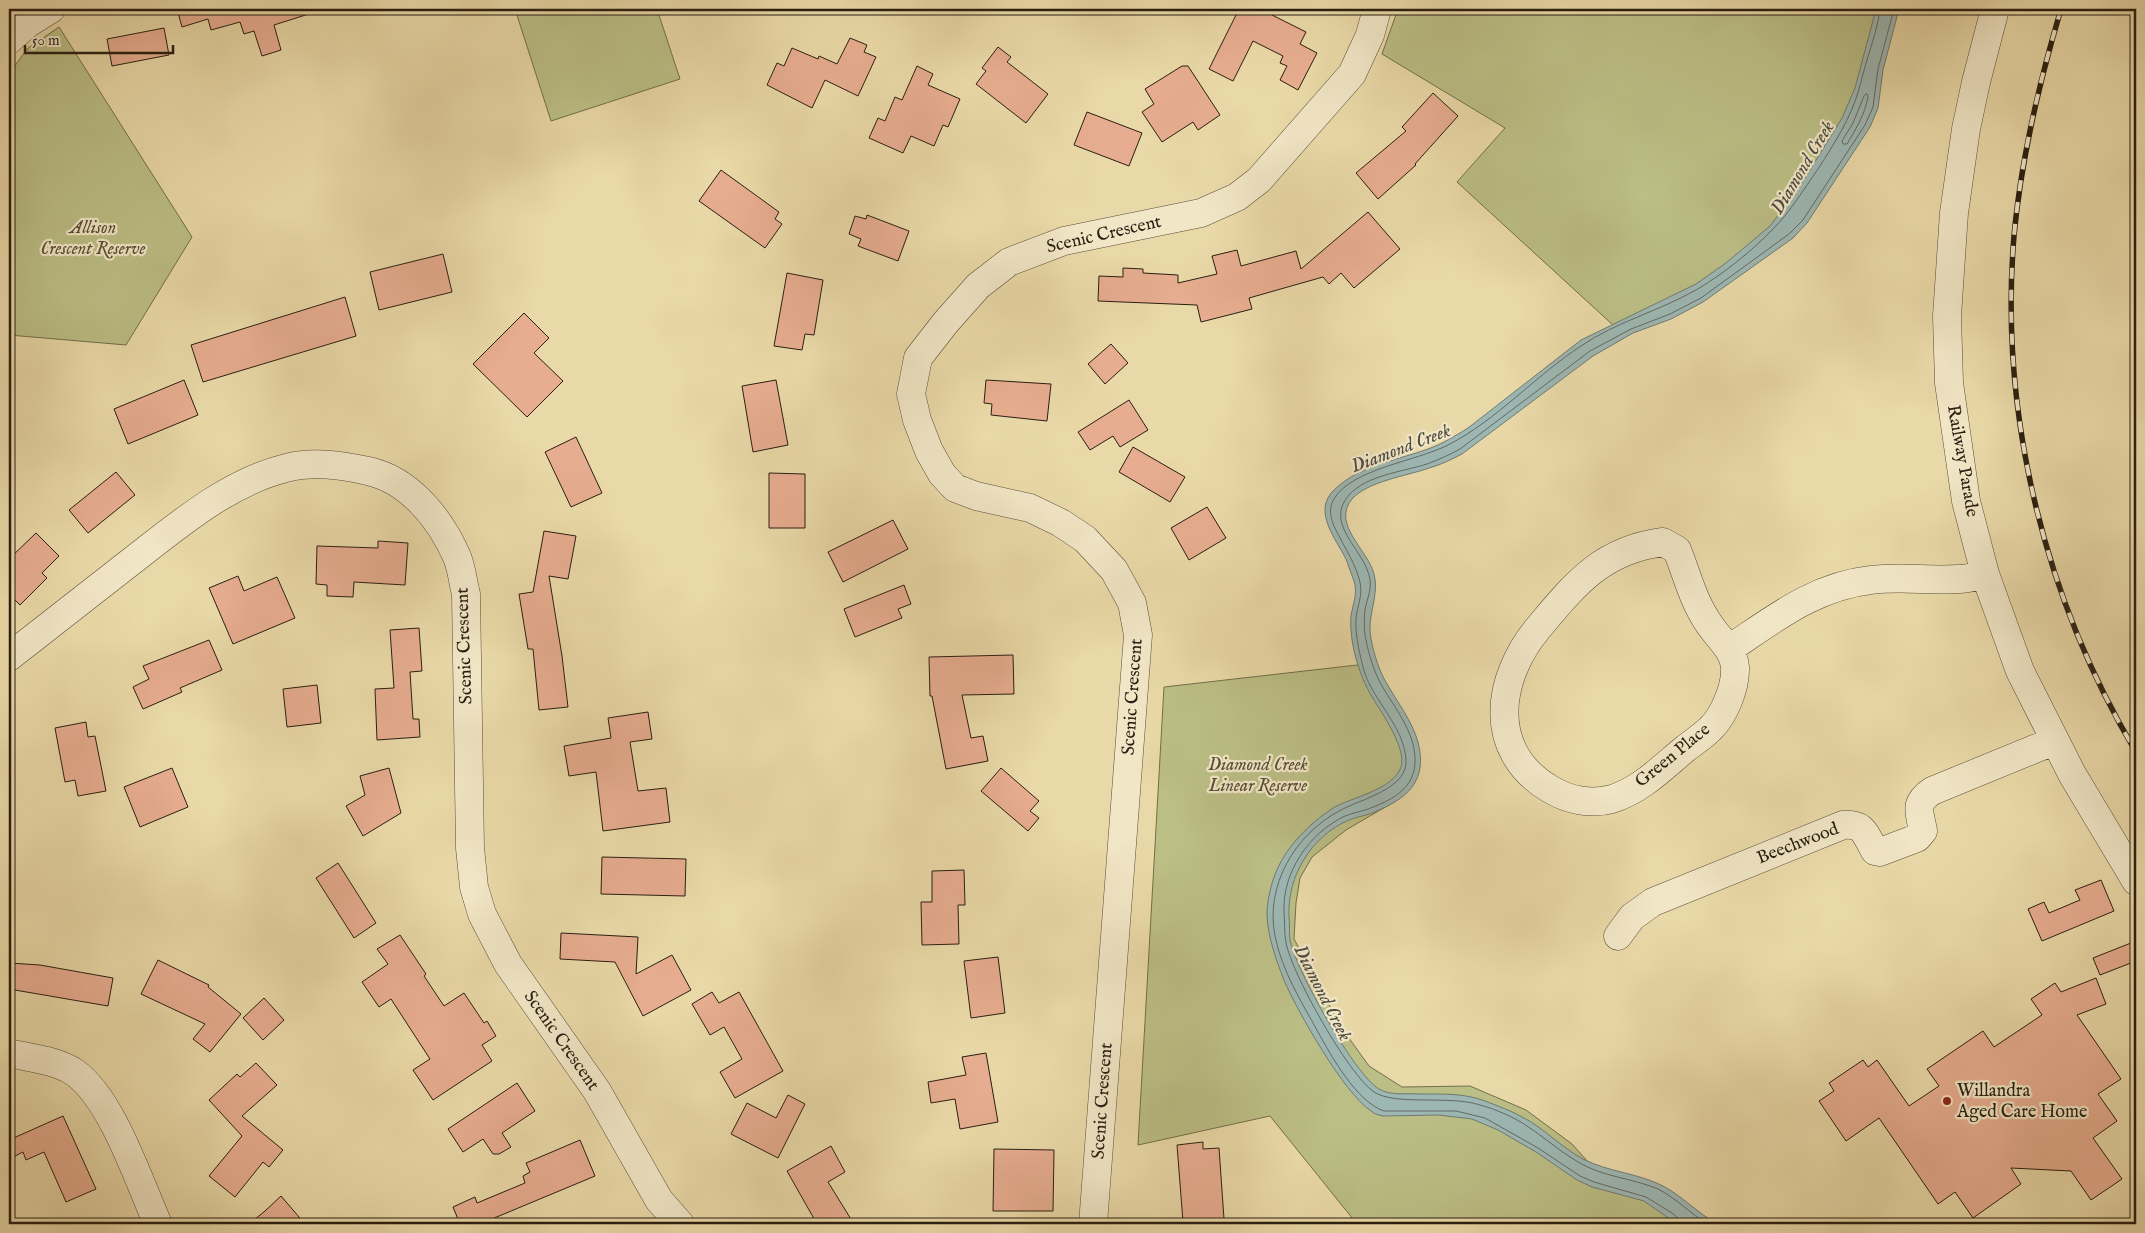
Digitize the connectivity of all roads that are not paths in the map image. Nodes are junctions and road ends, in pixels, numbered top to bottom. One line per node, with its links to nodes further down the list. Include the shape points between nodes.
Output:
1 (51, 9): 4 (street)
2 (1378, 9): 14 (street, Scenic Crescent, via 1352,74 1259,180 1237,197 1201,213 1064,241 1009,262 978,286 918,358 911,394 917,420 929,451 954,488 1030,508 1061,523 1084,539 1114,570 1132,603 1138,635)
3 (1995, 9): 5 (street, Railway Parade, via 1966,129 1954,213 1947,316 1949,383 1965,492)
4 (9, 40)
5 (1985, 574): 6 (street, via 1960,579 1871,580 1838,585 1767,621); 8 (street, Railway Parade, via 2020,672)
6 (1729, 649): 6 (street, Green Place, via 1735,667 1732,686 1722,713 1711,729 1647,781 1628,792 1593,803 1559,795 1527,773 1514,755 1503,717 1506,692 1515,664 1533,633 1574,584 1618,554 1642,545 1663,542 1677,550 1699,610)
7 (9, 657): 13 (street, Scenic Crescent, via 147,549 210,503 249,481 286,468 316,463 375,472 397,481 440,525 458,559 466,594 470,848 474,887 482,914 508,964 597,1091 659,1200)
8 (2054, 741): 9 (street, Railway Parade); 10 (street, Beechwood, via 1925,796 1918,809 1923,831 1917,838 1880,852 1875,851 1860,827 1843,825 1653,902 1632,917)
9 (2136, 881)
10 (1618, 936)
11 (9, 1053): 12 (street, via 54,1063 89,1084 115,1126)
12 (158, 1224)
13 (680, 1224)
14 (1093, 1224)

